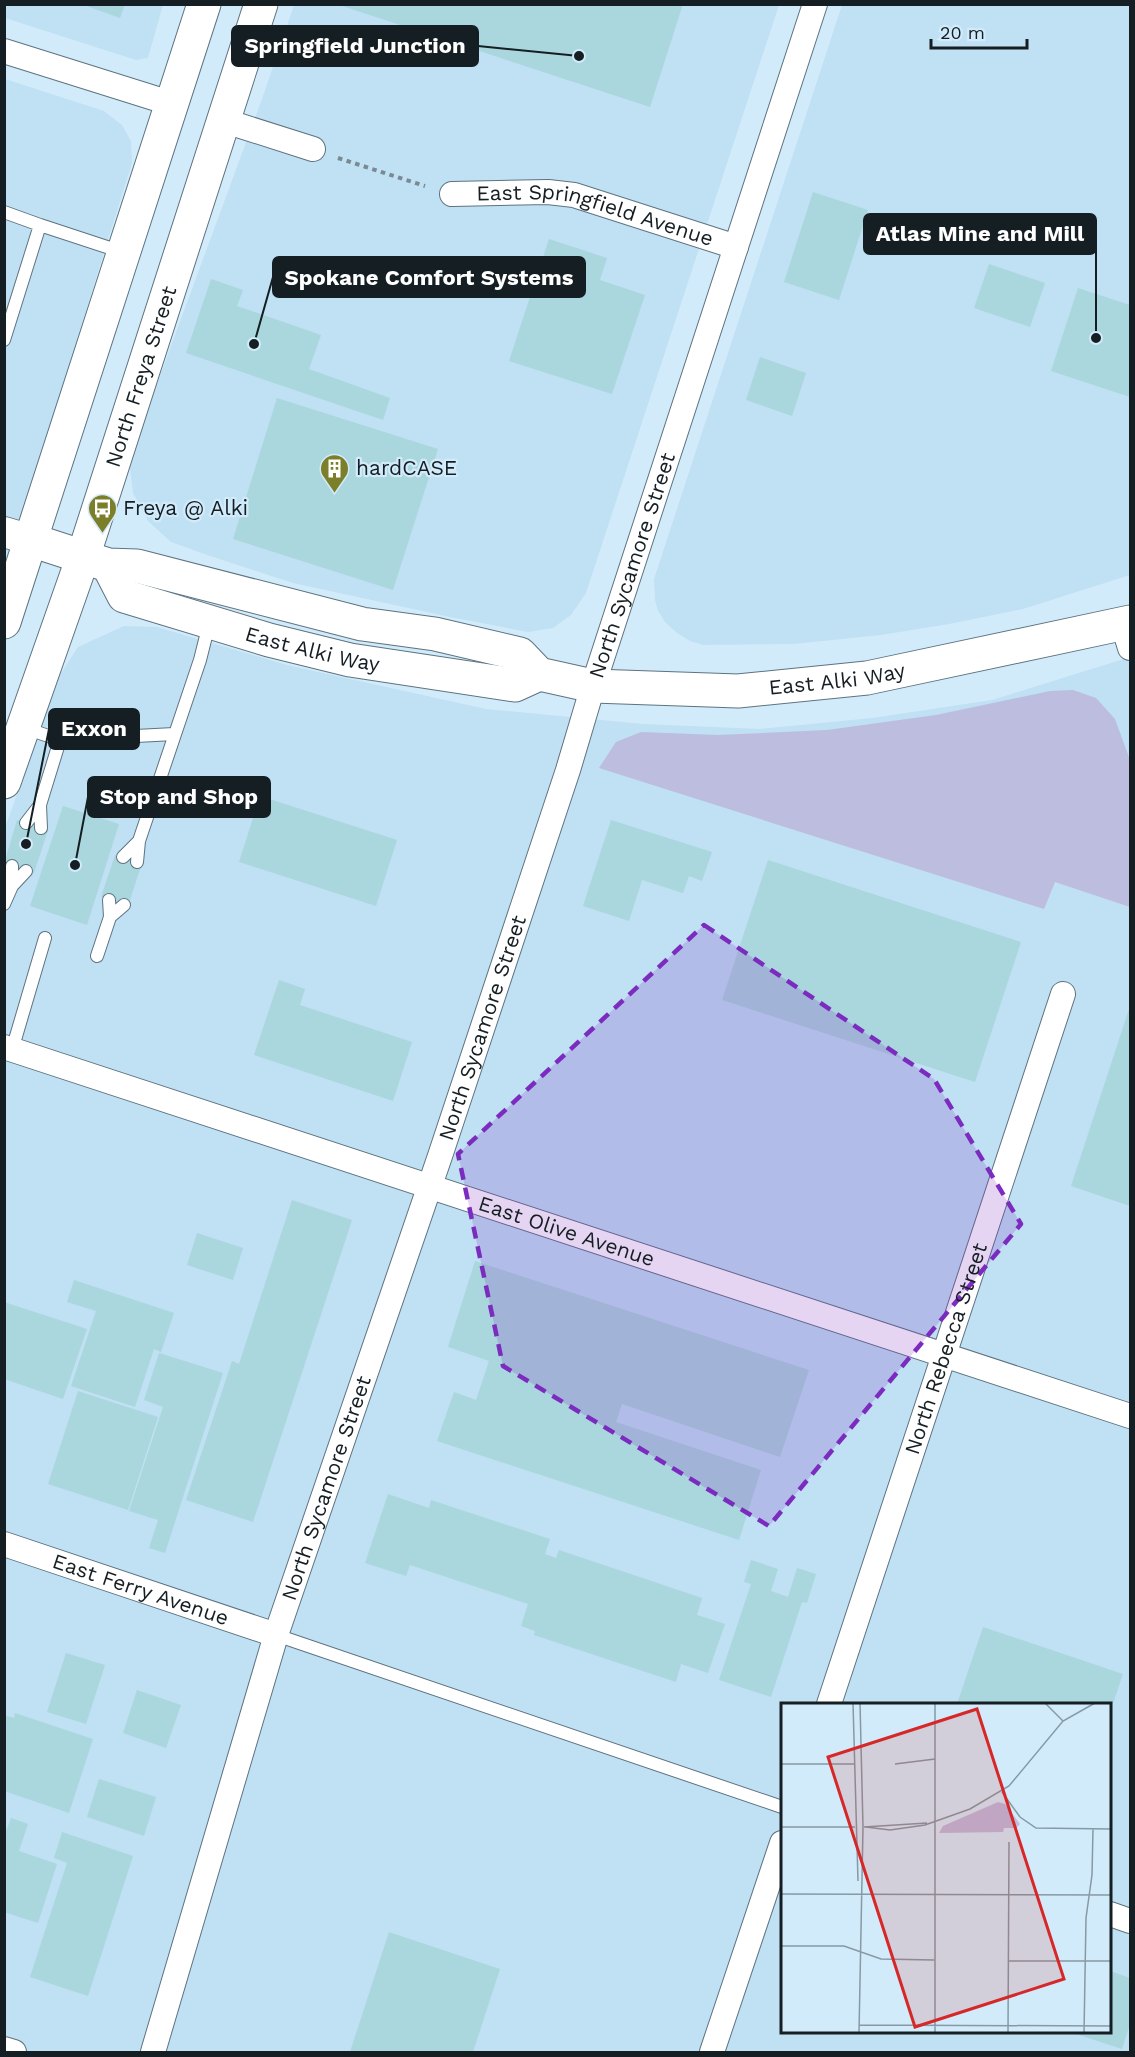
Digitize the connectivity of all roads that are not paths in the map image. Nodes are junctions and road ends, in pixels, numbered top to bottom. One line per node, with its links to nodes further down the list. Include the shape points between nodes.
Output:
1 (204, 4): 5 (main road)
2 (261, 4): 6 (main road, North Freya Street)
3 (814, 4): 11 (street, North Sycamore Street)
4 (4, 51): 5 (street)
5 (173, 104): 12 (main road)
6 (225, 121): 7 (street); 15 (main road, North Freya Street)
7 (313, 149)
8 (452, 194): 11 (street, East Springfield Avenue, via 574,195)
9 (4, 212): 10 (lane)
10 (40, 225): 12 (lane); 13 (lane)
11 (736, 247): 20 (street, North Sycamore Street)
12 (125, 252): 14 (main road)
13 (4, 340)
14 (18, 536): 15 (main road, East Alki Way); 16 (main road)
15 (95, 561): 17 (main road, East Alki Way, via 124,596); 19 (main road, East Alki Way, via 137,567 362,624 435,634 520,654); 21 (main road, North Freya Street)
16 (4, 622)
17 (210, 622): 19 (main road, East Alki Way, via 350,660 515,685); 22 (lane)
18 (1128, 632): 20 (main road, East Alki Way, via 867,678 738,691)
19 (539, 674): 20 (main road, East Alki Way)
20 (593, 687): 42 (street, North Sycamore Street)
21 (23, 728): 23 (lane); 24 (main road, North Freya Street)
22 (174, 734): 23 (lane); 28 (lane)
23 (60, 740): 25 (lane)
24 (4, 782)
25 (40, 805): 26 (lane); 27 (lane)
26 (26, 823)
27 (41, 828)
28 (139, 840): 29 (lane); 30 (lane)
29 (123, 857)
30 (137, 862)
31 (12, 866): 33 (lane)
32 (26, 871): 33 (lane)
33 (12, 886): 35 (lane)
34 (109, 900): 37 (lane)
35 (4, 904)
36 (124, 904): 37 (lane)
37 (110, 917): 39 (lane)
38 (45, 938): 41 (lane)
39 (97, 956)
40 (1063, 994): 43 (street, North Rebecca Street)
41 (8, 1049): 42 (street, East Olive Avenue)
42 (429, 1186): 43 (street, East Olive Avenue); 46 (street, North Sycamore Street)
43 (944, 1354): 44 (street, East Olive Avenue); 47 (street, North Rebecca Street)
44 (1131, 1416)
45 (4, 1544): 46 (street, East Ferry Avenue)
46 (276, 1635): 48 (lane); 54 (street, North Sycamore Street)
47 (829, 1703)
48 (781, 1806)
49 (781, 1850): 55 (street)
50 (1111, 1914): 51 (street)
51 (1131, 1921)
52 (4, 2049): 53 (street)
53 (14, 2052)
54 (153, 2052)
55 (712, 2052)

